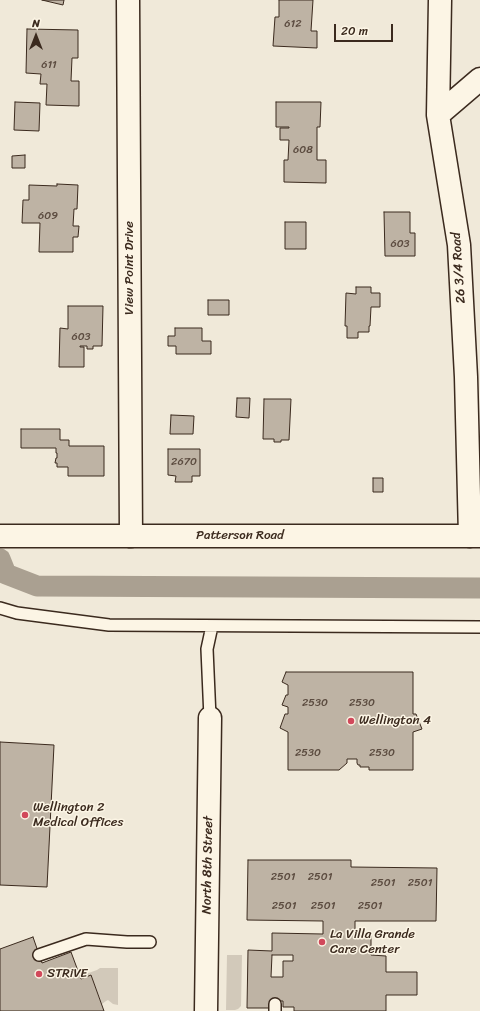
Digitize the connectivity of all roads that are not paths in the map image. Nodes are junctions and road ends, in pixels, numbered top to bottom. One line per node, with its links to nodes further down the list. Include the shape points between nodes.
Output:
1 (128, 0): 7 (street, View Point Drive)
2 (440, 0): 4 (street, 26 3/4 Road)
3 (480, 80): 4 (street)
4 (438, 115): 5 (street, 26 3/4 Road, via 459,245)
5 (473, 376): 8 (street, 26 3/4 Road)
6 (9, 536): 7 (street, Patterson Road)
7 (131, 536): 8 (street, Patterson Road)
8 (475, 536)
9 (0, 608): 10 (lane, via 17,613 109,625)
10 (212, 626): 11 (lane); 12 (lane, via 207,649)
11 (480, 627)
12 (210, 718): 15 (street, North 8th Street)
13 (150, 942): 14 (lane, via 86,939)
14 (39, 955)
15 (206, 1011)

